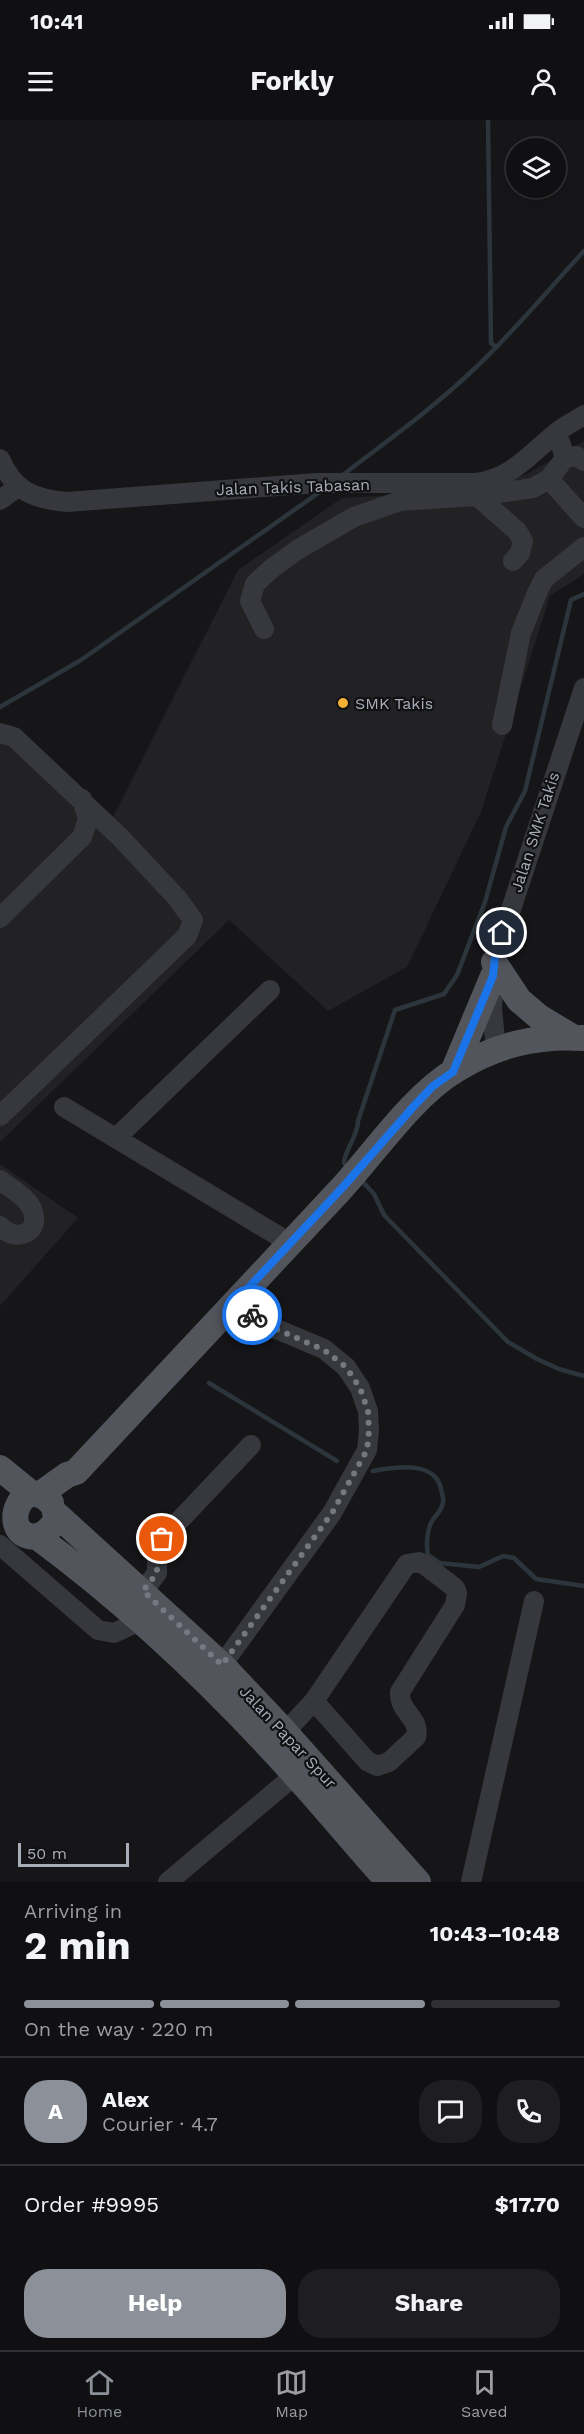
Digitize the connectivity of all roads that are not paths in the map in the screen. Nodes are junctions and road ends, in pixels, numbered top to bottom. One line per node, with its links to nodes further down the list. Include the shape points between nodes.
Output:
1 (584, 415): 2 (street, Jalan Takis Tabasan)
2 (557, 432): 4 (street, via 564,450); 6 (street, Jalan Takis Tabasan, via 528,460 489,481 317,483 67,501 50,501)
3 (0, 459): 6 (street)
4 (574, 459): 5 (street)
5 (549, 479): 7 (street, via 533,488); 9 (street)
6 (18, 487): 8 (street)
7 (477, 496): 11 (street, via 523,541); 12 (street, via 391,504 354,517 297,550 255,584 250,601)
8 (0, 500)
9 (584, 518)
10 (584, 547): 14 (street, via 544,579 537,592 521,633)
11 (513, 561)
12 (264, 629)
13 (584, 688): 20 (street, Jalan SMK Takis, via 505,922)
14 (502, 725)
15 (0, 733): 16 (street, via 14,737)
16 (82, 799): 17 (street, via 88,819); 18 (street)
17 (82, 837): 18 (street, via 101,832); 19 (street)
18 (120, 837): 26 (street, via 189,914 193,920 190,932)
19 (0, 918)
20 (494, 969): 22 (main road, via 539,1017); 23 (street, Jalan SMK Takis); 24 (main road)
21 (270, 990): 27 (street)
22 (579, 1038): 23 (main road, via 533,1039)
23 (496, 1049): 24 (main road)
24 (453, 1072): 30 (main road, via 433,1086)
25 (64, 1107): 27 (street)
26 (0, 1116)
27 (117, 1138): 30 (street)
28 (0, 1180): 29 (street, via 32,1207 34,1219 24,1235 14,1235)
29 (0, 1226)
30 (290, 1243): 31 (main road)
31 (236, 1301): 34 (main road, via 76,1472 75,1481); 42 (street, via 274,1328 324,1350 346,1367 360,1388 368,1411 369,1431 367,1450 332,1513)
32 (251, 1445): 39 (street, via 162,1539 157,1546 157,1573)
33 (0, 1468): 34 (main road)
34 (45, 1503): 35 (main road, via 20,1499 13,1510); 36 (main road, via 52,1526); 38 (main road)
35 (6, 1511): 36 (main road, via 23,1534)
36 (36, 1536): 38 (main road)
37 (0, 1545): 41 (street, via 98,1630 114,1633)
38 (117, 1585): 39 (main road, Jalan Papar Spur); 41 (main road, Jalan Papar Spur)
39 (143, 1591): 42 (main road, Jalan Papar Spur)
40 (534, 1601): 49 (street)
41 (140, 1621): 45 (main road, Jalan Papar Spur, via 203,1678)
42 (222, 1665): 44 (main road, Jalan Papar Spur)
43 (314, 1701): 43 (street, via 407,1564 419,1562 455,1588 455,1605 400,1692 400,1702 417,1725 416,1737 388,1762 377,1766 367,1761); 44 (street)
44 (285, 1732): 48 (main road, Jalan Papar Spur)
45 (295, 1775): 46 (main road, Jalan Papar Spur); 47 (street)
46 (385, 1880)
47 (168, 1882)
48 (418, 1882)
49 (471, 1882)

